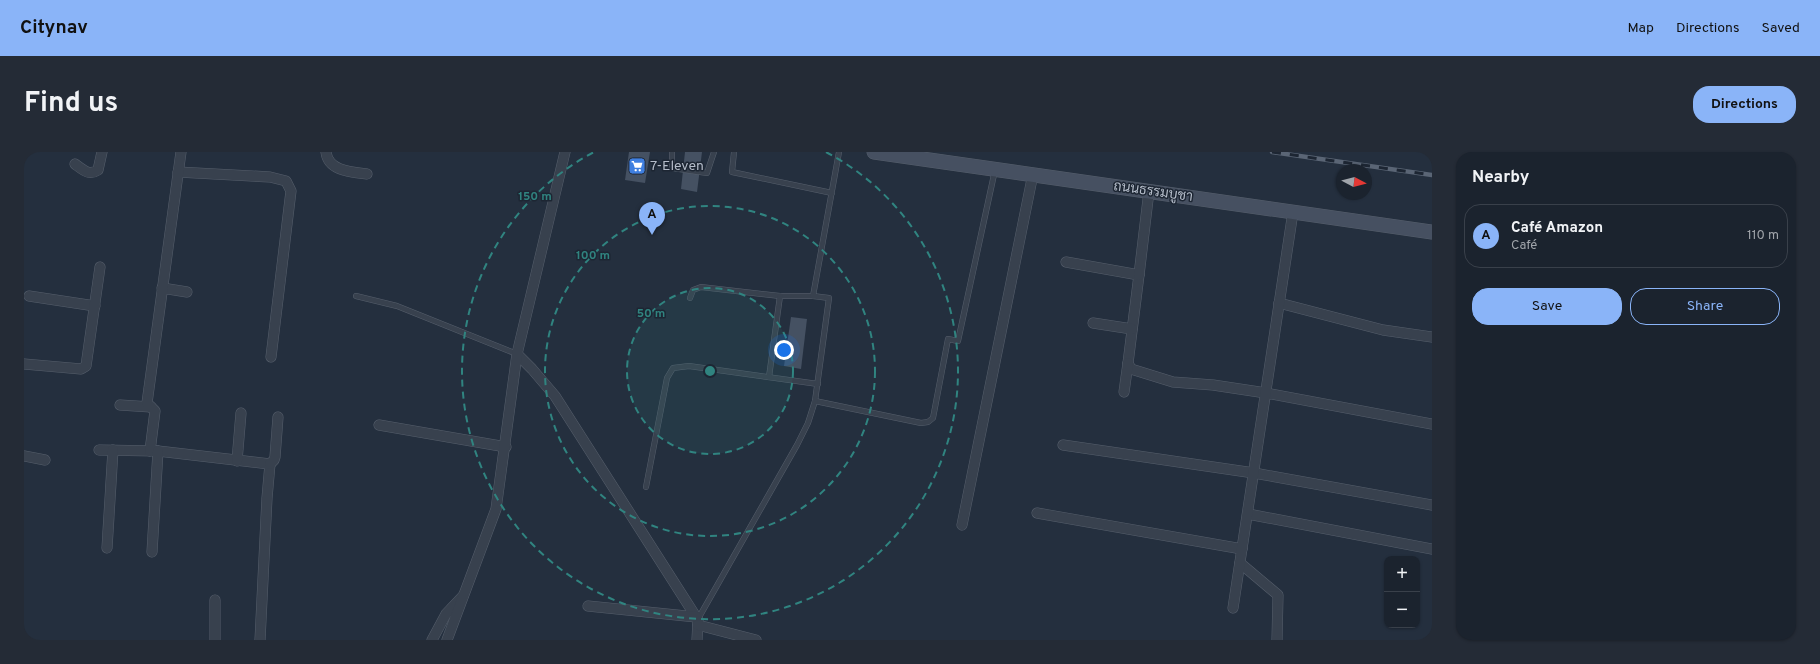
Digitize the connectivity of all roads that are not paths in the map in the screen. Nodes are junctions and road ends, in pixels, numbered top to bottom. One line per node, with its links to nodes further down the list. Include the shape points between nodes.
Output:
1 (102, 152): 10 (street, via 98,170 94,173 86,172)
2 (181, 152): 12 (street)
3 (326, 152): 13 (street, via 328,160 337,168 346,172)
4 (565, 152): 34 (street)
5 (672, 152): 6 (lane, via 672,168 707,173)
6 (714, 152)
7 (734, 152): 16 (lane, via 732,172)
8 (839, 152): 16 (lane)
9 (874, 152): 11 (main road, ถนนธรรมบูชา)
10 (75, 164)
11 (996, 169): 14 (main road, ถนนธรรมบูชา); 42 (lane, via 958,341 948,339 933,418 921,423)
12 (178, 172): 22 (street); 35 (street, via 270,177 286,181 289,186 291,191)
13 (366, 174)
14 (1033, 174): 15 (main road, ถนนธรรมบูชา); 63 (street)
15 (1149, 191): 17 (main road, ถนนธรรมบูชา); 21 (street)
16 (832, 193): 27 (lane)
17 (1293, 212): 18 (main road, ถนนธรรมบูชา); 29 (street)
18 (1432, 232)
19 (1066, 262): 21 (street)
20 (100, 267): 30 (street)
21 (1138, 275): 32 (street)
22 (162, 288): 23 (street); 44 (street, via 147,403)
23 (187, 292)
24 (29, 296): 30 (street)
25 (356, 296): 34 (lane, via 397,306)
26 (780, 296): 27 (lane); 28 (lane, via 701,287 693,290); 38 (lane)
27 (813, 296): 39 (lane, via 829,298)
28 (690, 298)
29 (1279, 303): 33 (street, via 1383,330); 41 (street)
30 (95, 306): 36 (street, via 87,363 84,368)
31 (1093, 323): 32 (street)
32 (1132, 328): 37 (street)
33 (1432, 337)
34 (517, 354): 50 (street); 73 (street, via 555,396)
35 (271, 357)
36 (24, 364)
37 (1128, 364): 40 (street); 41 (street, via 1131,369 1173,382)
38 (769, 377): 39 (lane); 59 (lane, via 689,366 674,368 667,378)
39 (818, 384): 42 (lane)
40 (1124, 392)
41 (1266, 393): 47 (street); 58 (street)
42 (815, 401): 73 (lane, via 798,445)
43 (120, 405): 44 (street)
44 (150, 407): 53 (street, via 155,411)
45 (241, 413): 56 (street)
46 (278, 417): 57 (street, via 275,457)
47 (1432, 424)
48 (378, 425): 50 (street)
49 (1064, 445): 58 (street)
50 (506, 447): 69 (street, via 496,509)
51 (99, 450): 52 (street)
52 (113, 450): 53 (street); 64 (street)
53 (154, 451): 56 (street); 67 (street)
54 (24, 456): 55 (street)
55 (45, 460)
56 (237, 461): 57 (street)
57 (270, 464): 76 (street)
58 (1254, 473): 60 (street); 62 (street)
59 (646, 487)
60 (1432, 505)
61 (1038, 513): 65 (street)
62 (1248, 514): 65 (street); 66 (street)
63 (962, 525)
64 (107, 548)
65 (1242, 549): 68 (street)
66 (1432, 549)
67 (152, 552)
68 (1240, 563): 72 (street); 81 (street, via 1278,595)
69 (464, 595): 77 (street, via 446,614); 78 (street)
70 (216, 600): 75 (street)
71 (588, 606): 73 (street)
72 (1233, 608)
73 (697, 620): 74 (street); 79 (street)
74 (745, 638): 80 (street)
75 (214, 640)
76 (260, 640)
77 (432, 640)
78 (447, 640)
79 (697, 640)
80 (756, 640)
81 (1278, 640)

